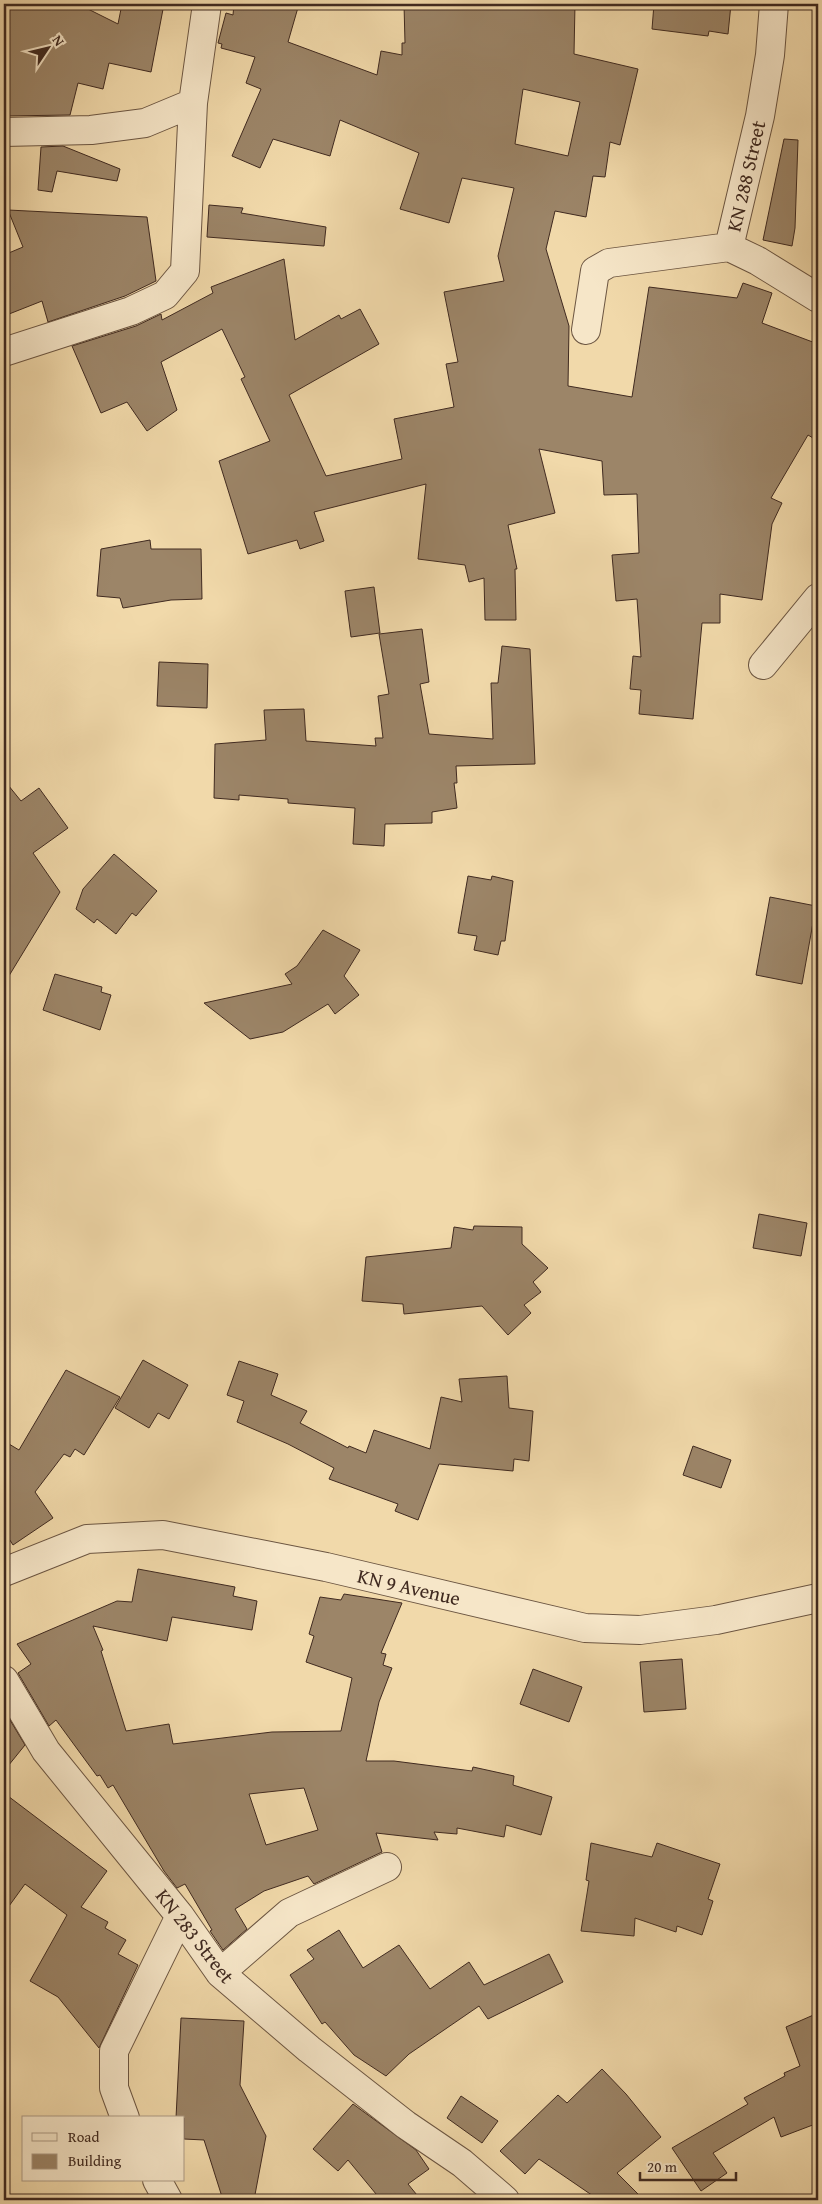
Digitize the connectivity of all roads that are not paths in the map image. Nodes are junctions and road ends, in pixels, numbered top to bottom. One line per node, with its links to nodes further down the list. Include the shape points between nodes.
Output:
1 (207, 4): 3 (street)
2 (774, 4): 5 (street, KN 288 Street, via 760,116)
3 (193, 103): 4 (street, via 146,123 91,130); 8 (street, via 185,271 165,295 131,311)
4 (4, 132)
5 (730, 247): 6 (street, KN 288 Street); 7 (street, via 609,263 595,270)
6 (818, 298)
7 (586, 330)
8 (4, 352)
9 (818, 598): 10 (street)
10 (763, 666)
11 (4, 1572): 12 (street, KN 9 Avenue, via 87,1539 163,1535 326,1567 585,1628 640,1630 716,1620)
12 (818, 1598)
13 (4, 1680): 15 (street, KN 283 Street, via 46,1752)
14 (387, 1867): 16 (street, via 289,1912)
15 (180, 1916): 16 (street, KN 283 Street); 17 (street, via 114,2051 114,2088)
16 (220, 1973): 20 (street, KN 283 Street, via 309,2049 406,2125 462,2163)
17 (124, 2116)
18 (158, 2182): 19 (street)
19 (168, 2200)
20 (505, 2200)

